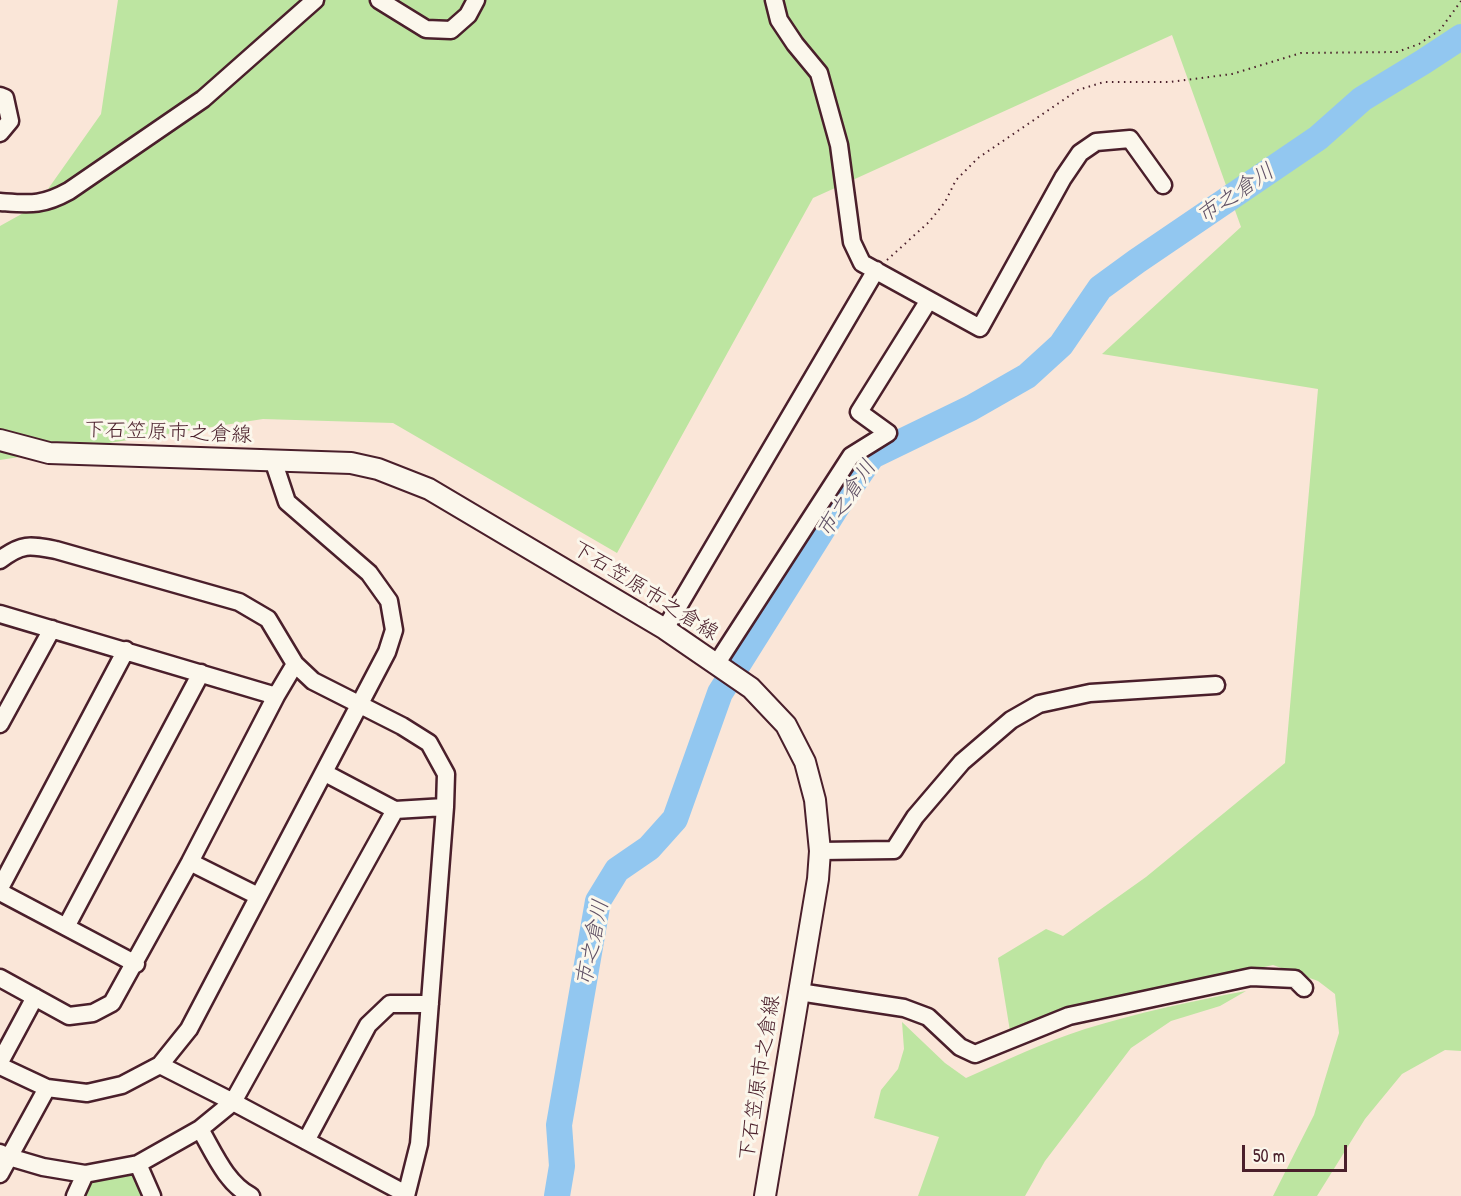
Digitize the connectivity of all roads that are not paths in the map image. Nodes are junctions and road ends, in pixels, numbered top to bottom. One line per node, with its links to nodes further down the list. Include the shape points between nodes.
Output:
1 (315, 0): 8 (street, via 203,99 69,190 50,201)
2 (379, 0): 3 (street, via 426,29 451,30 468,15)
3 (476, 0)
4 (774, 0): 9 (street, via 779,20 819,73 839,145 852,242 862,263)
5 (0, 96): 6 (street, via 5,98 10,121)
6 (0, 133)
7 (1163, 185): 10 (street, via 1130,139 1096,142 1080,153 1063,178 980,328)
8 (0, 202)
9 (876, 270): 10 (street); 16 (street)
10 (929, 300): 18 (street, via 859,412 888,433 851,456)
11 (0, 440): 12 (main road, 下石笠原市之倉線, via 49,453)
12 (273, 460): 16 (main road, 下石笠原市之倉線, via 351,463 429,489); 23 (street, via 287,502 369,573 389,601 394,630 387,652)
13 (0, 560): 19 (street, via 30,545 239,602 268,619)
14 (0, 614): 15 (street)
15 (52, 629): 17 (street); 24 (street)
16 (664, 629): 18 (main road, 下石笠原市之倉線)
17 (126, 650): 20 (street); 30 (street)
18 (717, 663): 28 (main road, 下石笠原市之倉線, via 751,688 786,725 805,762 815,800)
19 (295, 664): 22 (street); 23 (street, via 313,681)
20 (201, 674): 22 (street); 33 (street)
21 (1216, 685): 28 (street, via 1090,693 1039,704 1011,720 962,762 915,817 894,850)
22 (276, 696): 29 (street)
23 (358, 705): 25 (street); 26 (street, via 429,743 446,774)
24 (0, 724)
25 (325, 772): 27 (street); 32 (street)
26 (445, 807): 27 (street); 39 (street)
27 (395, 810): 43 (street)
28 (820, 851): 37 (main road, 下石笠原市之倉線)
29 (190, 862): 32 (street); 34 (street)
30 (0, 888)
31 (0, 892): 33 (street)
32 (258, 896): 41 (street, via 189,1029)
33 (66, 927): 34 (street)
34 (135, 964): 38 (street, via 112,1003 93,1013 69,1016)
35 (0, 978): 38 (street)
36 (1304, 988): 37 (street, via 1295,979 1251,977 1069,1016 975,1053 960,1047 927,1017 904,1008)
37 (799, 992): 54 (main road, 下石笠原市之倉線)
38 (35, 997): 40 (street)
39 (430, 1004): 45 (street, via 390,1004 368,1025); 50 (street, via 419,1144)
40 (0, 1064): 42 (street)
41 (160, 1065): 42 (street, via 122,1085 87,1092); 43 (street)
42 (47, 1088): 46 (street)
43 (233, 1102): 44 (street); 45 (street)
44 (200, 1129): 47 (street); 53 (street, via 228,1178)
45 (306, 1141): 50 (street)
46 (5, 1155): 48 (street); 49 (street)
47 (138, 1164): 49 (street); 52 (street)
48 (0, 1174)
49 (85, 1174): 51 (street)
50 (406, 1195)
51 (75, 1196)
52 (152, 1196)
53 (251, 1196)
54 (765, 1196)

